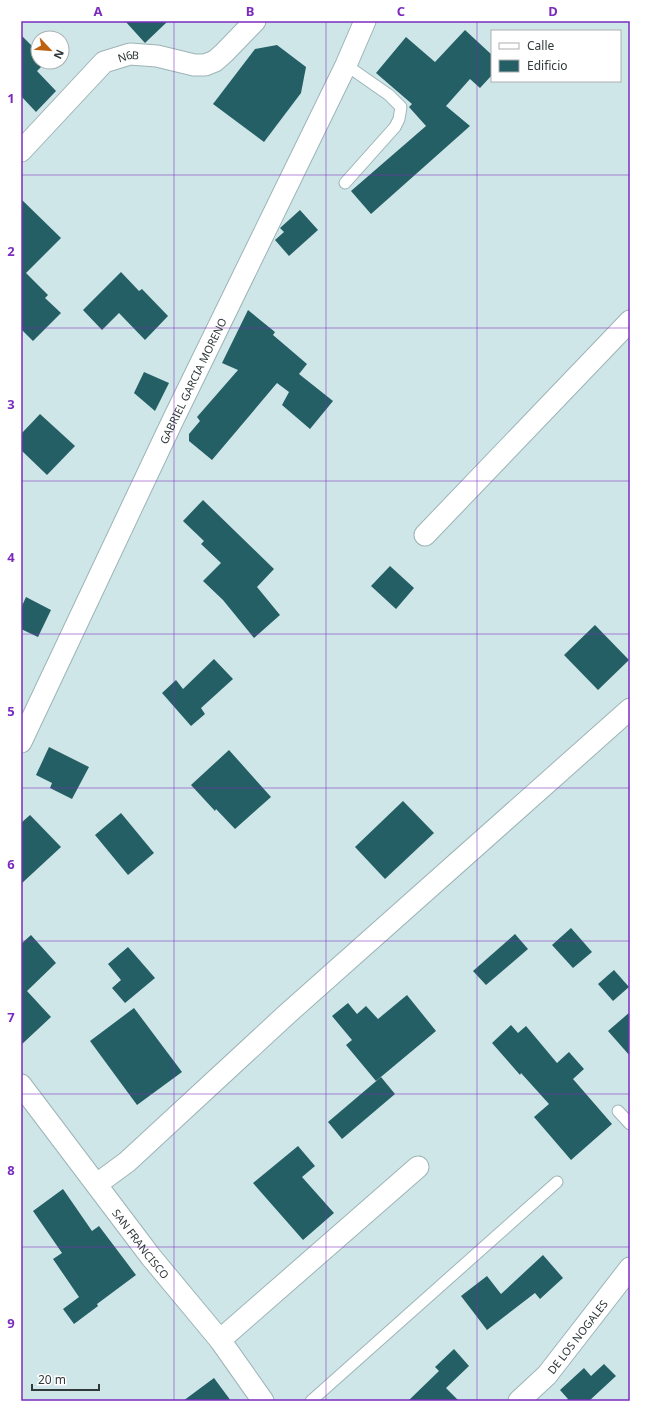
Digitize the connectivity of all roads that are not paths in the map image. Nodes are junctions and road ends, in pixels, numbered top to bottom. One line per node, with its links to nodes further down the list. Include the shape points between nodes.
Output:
1 (255, 21): 4 (street, N6B, via 215,61 205,65 130,54 104,62)
2 (366, 21): 3 (street, GABRIEL GARCIA MORENO)
3 (346, 65): 5 (lane, via 389,95 401,107 395,127); 9 (street, GABRIEL GARCIA MORENO, via 172,422)
4 (21, 151)
5 (345, 183)
6 (630, 321): 7 (street)
7 (425, 535)
8 (630, 709): 15 (street, via 286,1015 127,1162)
9 (21, 742)
10 (21, 1085): 15 (street, SAN FRANCISCO)
11 (618, 1111): 12 (lane)
12 (630, 1124)
13 (418, 1167): 17 (street)
14 (557, 1182): 19 (lane)
15 (97, 1184): 17 (street, SAN FRANCISCO, via 152,1257)
16 (630, 1268): 20 (street, DE LOS NOGALES, via 547,1375)
17 (220, 1340): 18 (street, SAN FRANCISCO)
18 (263, 1401)
19 (311, 1401)
20 (519, 1401)

